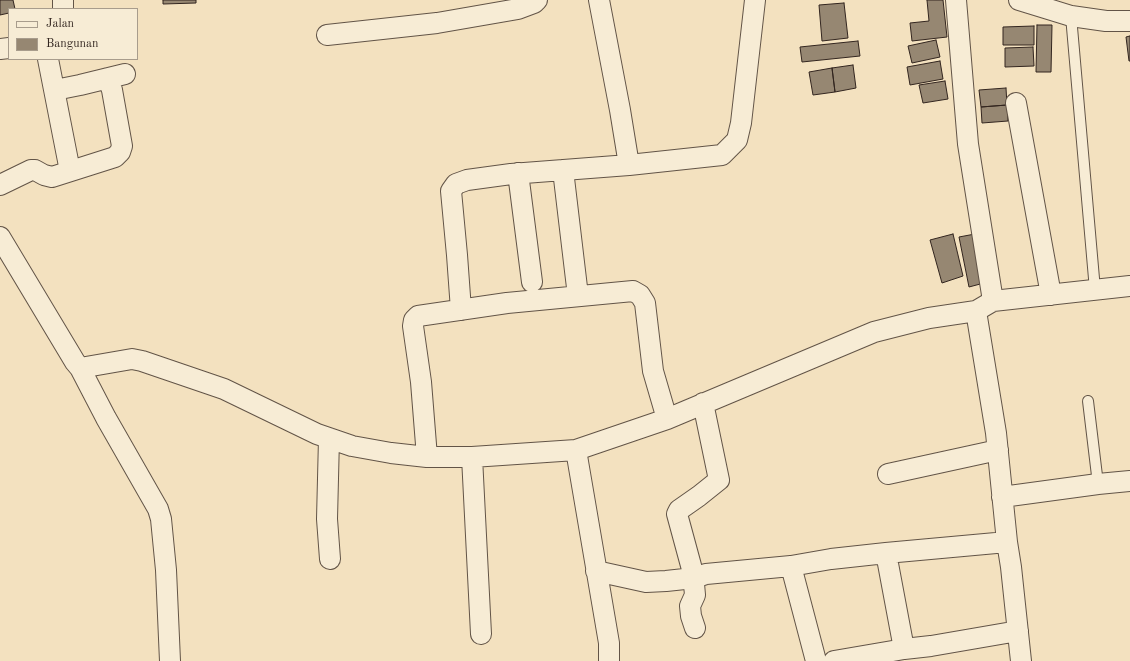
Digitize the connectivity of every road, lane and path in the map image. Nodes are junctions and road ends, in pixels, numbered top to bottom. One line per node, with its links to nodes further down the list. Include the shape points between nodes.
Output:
1 (537, 0): 8 (street, via 518,9 437,23)
2 (598, 0): 12 (street)
3 (755, 0): 12 (street, via 742,123 736,140 722,155)
4 (956, 0): 23 (street, via 968,144)
5 (1019, 0): 6 (street)
6 (1071, 16): 7 (street, via 1106,21); 20 (lane)
7 (1130, 21)
8 (327, 35)
9 (48, 60): 10 (street)
10 (55, 90): 14 (street); 14 (street, via 117,76 112,90 122,146 120,152 115,157)
11 (1016, 103): 21 (street)
12 (629, 165): 13 (street)
13 (563, 170): 15 (street); 22 (street)
14 (70, 171): 16 (street, via 52,177 31,170)
15 (518, 173): 18 (street); 24 (street, via 468,180 456,184 451,191)
16 (0, 185)
17 (0, 237): 26 (street)
18 (532, 282)
19 (1130, 286): 20 (street)
20 (1095, 290): 21 (street)
21 (1051, 295): 23 (street)
22 (578, 296): 24 (street); 29 (street, via 633,291 640,295 645,303 653,371)
23 (993, 301): 25 (street)
24 (461, 310): 33 (street, via 418,316 414,320)
25 (976, 312): 28 (street, via 929,318 874,332); 32 (street)
26 (80, 368): 30 (street, via 132,359 142,360 224,389 316,434); 50 (street, via 162,519)
27 (1088, 402): 37 (lane)
28 (703, 403): 29 (street); 44 (street, via 719,480 678,510 677,514)
29 (667, 418): 31 (street)
30 (330, 438): 33 (street, via 352,446); 41 (street, via 327,519)
31 (576, 450): 34 (street); 43 (street)
32 (998, 450): 35 (street); 38 (street)
33 (426, 457): 34 (street)
34 (472, 457): 47 (street)
35 (888, 474)
36 (1130, 481): 37 (street)
37 (1098, 484): 38 (street)
38 (1002, 497): 39 (street)
39 (1007, 542): 40 (street); 46 (street)
40 (886, 553): 42 (street); 48 (street)
41 (330, 559)
42 (791, 566): 44 (street, via 706,574); 52 (street)
43 (596, 571): 44 (street, via 646,582); 51 (street, via 609,644)
44 (694, 578): 45 (street, via 694,595 690,606)
45 (694, 628)
46 (1018, 632): 49 (street); 54 (street)
47 (481, 634)
48 (904, 649): 49 (street); 53 (street)
49 (931, 654)
50 (170, 661)
51 (609, 661)
52 (816, 661)
53 (834, 661)
54 (1021, 661)

